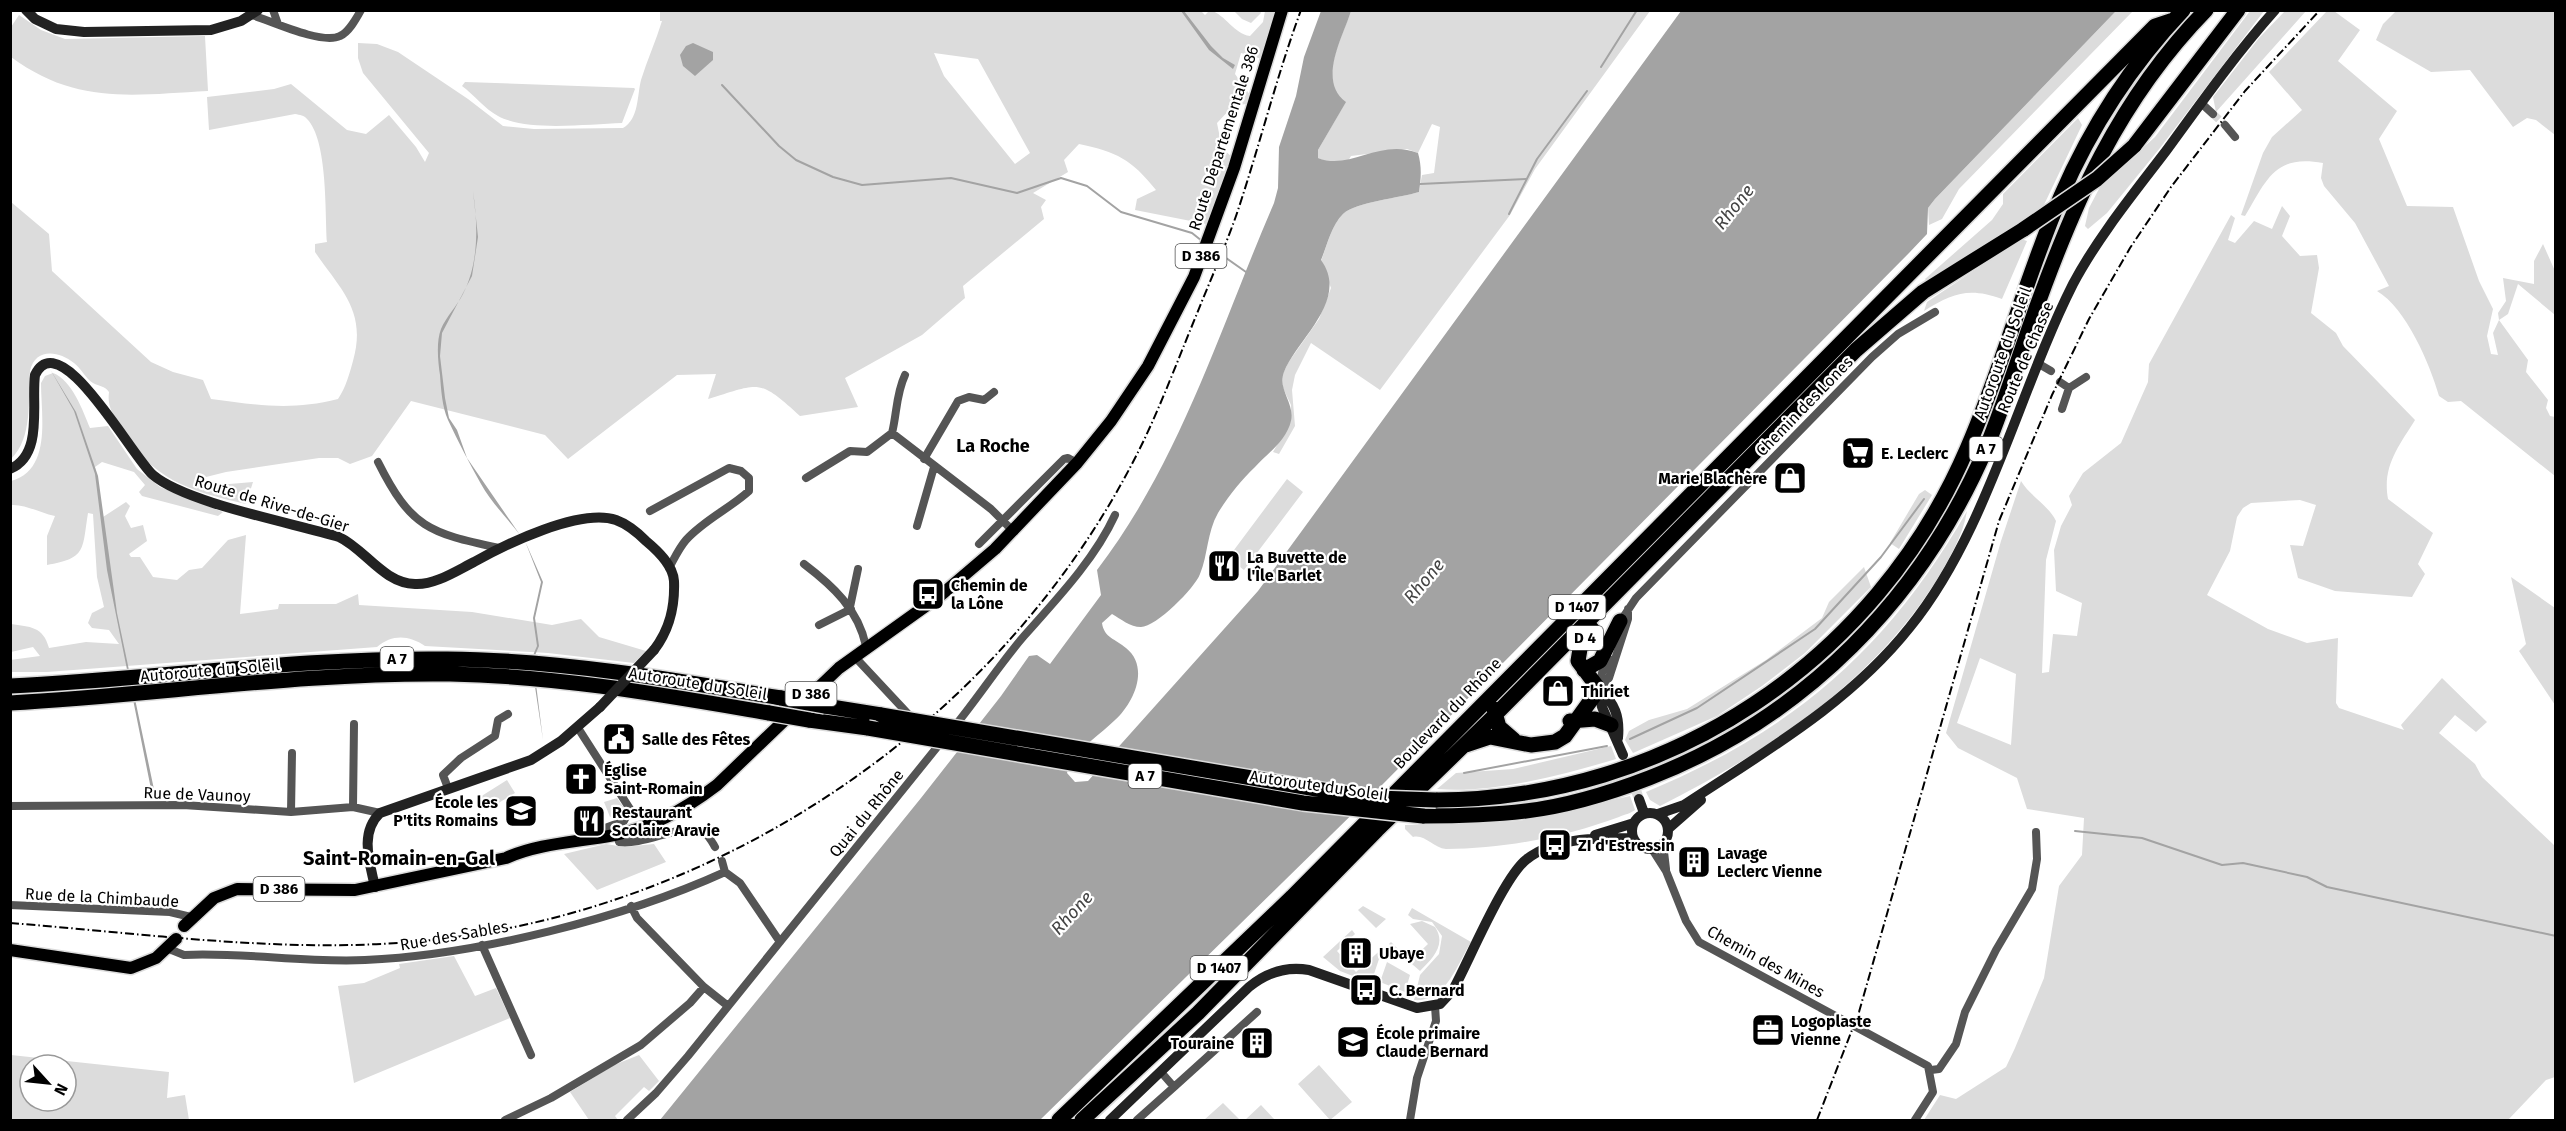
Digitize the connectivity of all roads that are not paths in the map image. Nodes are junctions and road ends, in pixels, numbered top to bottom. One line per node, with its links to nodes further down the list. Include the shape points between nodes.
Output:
1 (26, 10): 8 (main road, via 56,29 84,32 212,30)
2 (273, 10): 10 (street)
3 (361, 10): 10 (street, via 342,35 331,38)
4 (1282, 10): 27 (main road, Route Départementale 386 / D 386, via 1234,168 1194,277 1143,374)
5 (2206, 10): 51 (highway, Autoroute du Soleil / A 7, bridge, via 2144,84 2100,154 2064,233 1976,472 1932,550 1901,593 1862,639 1772,715 1711,751 1611,792 1528,811 1423,816 1304,803 561,680 448,674 345,677)
6 (2238, 10): 42 (highway, Boulevard du Rhône / D 1407, bridge, via 2134,146 2097,179 1900,310 1772,433)
7 (2274, 10): 11 (main road, Route de Chasse)
8 (255, 13): 10 (street)
9 (2178, 15): 31 (highway, Boulevard du Rhône / D 1407, via 2155,26); 49 (highway, Autoroute du Soleil / A 7, bridge, via 2112,101 2072,172 1989,394 1950,486 1906,558 1823,653 1762,701 1696,740 1606,776 1528,794 1436,801 1376,798 562,665 445,659 344,661)
10 (278, 24)
11 (2202, 103): 12 (street); 16 (main road, Route de Chasse, via 2086,261)
12 (2213, 114)
13 (2225, 125): 14 (street)
14 (2235, 137)
15 (1935, 312): 44 (street, Chemin des Lones, via 1898,334 1872,357)
16 (2039, 364): 17 (street); 63 (main road, Route de Chasse, via 1965,538 1911,626 1874,668 1830,706)
17 (2051, 371)
18 (905, 375): 24 (street, via 897,396)
19 (2086, 377): 21 (street)
20 (2060, 382): 21 (street)
21 (2069, 388): 23 (street)
22 (994, 392): 25 (street, via 984,400 958,400)
23 (2062, 410)
24 (892, 434): 25 (street); 30 (street, via 867,452 850,451)
25 (924, 459): 28 (street)
26 (378, 462): 38 (street, via 395,496 411,516 448,537)
27 (1077, 463): 34 (street, via 1064,459); 36 (main road, Route Départementale 386 / D 386)
28 (934, 467): 34 (street); 35 (street)
29 (10, 469): 38 (main road, Route de Rive-de-Gier, via 22,461 31,446 35,375 39,365 53,361 74,372 136,458 152,474 183,491 339,537 356,546 383,572 408,583 439,579)
30 (806, 478)
31 (1680, 504): 54 (highway, via 1617,580 1501,696 1493,706); 70 (highway, Boulevard du Rhône / D 1407)
32 (650, 511): 40 (street, via 729,468 749,478 749,491 684,542)
33 (1115, 514): 89 (street, Quai du Rhône, via 1058,597)
34 (1002, 519): 36 (street); 37 (street)
35 (917, 526)
36 (1014, 532): 46 (main road, Route Départementale 386 / D 386, via 942,595)
37 (979, 544)
38 (499, 548): 40 (main road, Route de Rive-de-Gier, via 576,519 615,520 662,554)
39 (804, 564): 43 (street, via 836,590)
40 (669, 568): 57 (main road, Route de Rive-de-Gier, bridge, via 674,578 668,629 654,650)
41 (858, 569): 43 (street)
42 (1619, 591): 48 (highway, D 4, via 1613,606 1581,643 1578,661); 54 (highway, Boulevard du Rhône / D 1407)
43 (850, 608): 45 (street); 46 (street, via 860,623)
44 (1624, 615): 48 (highway, via 1600,661); 50 (street, Chemin des Lones); 50 (street, via 1628,619 1609,678)
45 (819, 625)
46 (866, 646): 47 (main road, Route Départementale 386 / D 386)
47 (854, 656): 53 (street); 76 (main road, Route Départementale 386 / D 386, via 697,801 644,826)
48 (1584, 670): 50 (highway, D 4)
49 (10, 686)
50 (1599, 689): 55 (highway); 58 (main road, D 4, via 1613,702 1619,725)
51 (10, 703)
52 (508, 714): 64 (street, via 498,720 495,736 460,758 443,775)
53 (910, 716)
54 (1494, 716): 55 (highway, via 1524,734 1540,736); 59 (highway, via 1498,727); 60 (highway, Boulevard du Rhône / D 1407); 70 (highway, via 1476,718 1432,764)
55 (1576, 719): 58 (highway, via 1595,719); 59 (highway, via 1565,736 1555,742 1539,746)
56 (354, 724): 67 (street)
57 (578, 728): 64 (main road, Route de Rive-de-Gier, via 531,759); 76 (street, via 630,809 624,821 605,828)
58 (1614, 732): 62 (main road, D 4)
59 (1514, 740): 60 (highway, via 1490,737)
60 (1463, 747): 104 (highway, Boulevard du Rhône / D 1407, via 1198,1013)
61 (292, 753): 68 (street)
62 (1623, 755)
63 (1726, 778): 72 (main road, Route de Chasse, via 1684,805); 74 (main road, Route de Chasse)
64 (448, 788): 69 (main road, Route de Rive-de-Gier)
65 (1639, 799): 71 (main road)
66 (10, 806): 68 (street, Rue de Vaunoy, via 183,805)
67 (353, 807): 68 (street, Rue de Vaunoy); 69 (street, Rue de Vaunoy)
68 (291, 812)
69 (380, 813): 85 (main road, via 367,836)
70 (1376, 813): 103 (highway, Boulevard du Rhône / D 1407)
71 (1644, 813): 72 (main road); 73 (main road)
72 (1658, 814): 74 (main road)
73 (1634, 823): 77 (main road); 78 (main road)
74 (1668, 829): 79 (main road)
75 (2036, 832): 98 (street, via 2032,889 1965,1011 1953,1050 1940,1069)
76 (610, 836): 80 (street, via 626,843 699,830); 85 (main road, Route Départementale 386 / D 386)
77 (1633, 838): 78 (main road); 81 (main road, via 1640,846)
78 (1578, 841): 95 (main road, via 1555,845 1521,863 1454,990)
79 (1663, 843): 81 (main road); 83 (street, Chemin des Mines)
80 (715, 848)
81 (1652, 849): 83 (street, Chemin des Mines)
82 (722, 861): 84 (street)
83 (1666, 871): 98 (street, Chemin des Mines, via 1686,921 1700,942 1923,1061)
84 (725, 872): 87 (street, Rue des Sables); 89 (street, via 740,884)
85 (375, 887): 88 (main road, Route Départementale 386 / D 386, via 341,891 237,889 214,898)
86 (10, 905): 88 (street, Rue de la Chimbaude, via 170,912)
87 (631, 906): 91 (street, Rue des Sables); 93 (street, via 637,918)
88 (188, 922)
89 (780, 942): 94 (street, Quai du Rhône)
90 (172, 944): 91 (street, Rue des Sables, via 184,955 317,961 416,956); 92 (main road, via 156,958 131,968)
91 (482, 945): 97 (street)
92 (10, 950)
93 (704, 987): 94 (street); 101 (street, via 641,1045)
94 (728, 1005): 102 (street, Quai du Rhône, via 665,1084)
95 (1435, 1006): 99 (main road, via 1417,1008 1309,970 1280,971 1249,987); 107 (street, via 1436,1021 1417,1078)
96 (1257, 1012): 100 (street)
97 (531, 1055)
98 (1931, 1070): 108 (street, via 1933,1092)
99 (1161, 1072): 100 (street); 105 (main road)
100 (1174, 1087): 106 (street)
101 (505, 1120)
102 (627, 1120)
103 (1059, 1120)
104 (1082, 1120)
105 (1110, 1120)
106 (1137, 1120)
107 (1410, 1120)
108 (1914, 1120)

